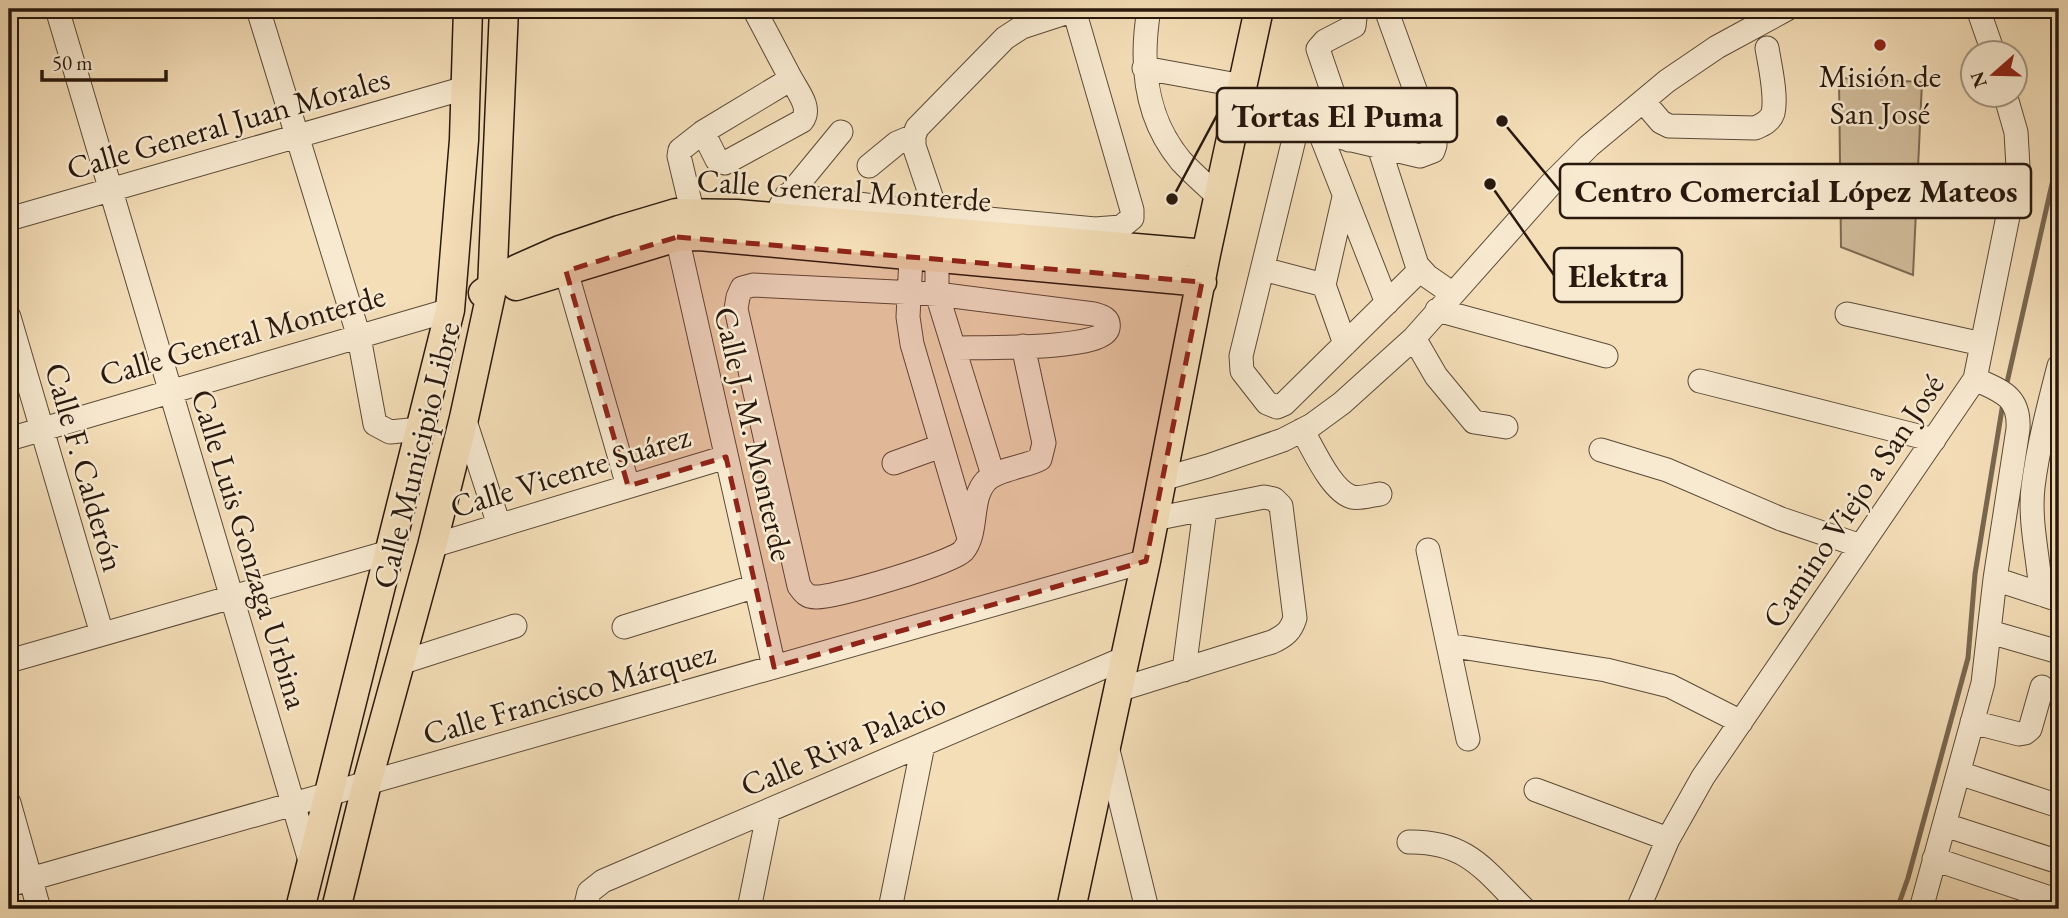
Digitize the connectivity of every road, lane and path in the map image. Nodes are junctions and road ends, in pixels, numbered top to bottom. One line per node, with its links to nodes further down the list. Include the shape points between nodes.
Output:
1 (57, 9): 32 (street, Calle Luis Gonzaga Urbina)
2 (258, 9): 27 (street)
3 (468, 9): 18 (main road)
4 (504, 9): 45 (main road, Calle Municipio Libre)
5 (754, 9): 16 (street)
6 (1074, 9): 28 (street, via 1005,37); 38 (street, via 1132,218 1121,227 1095,229)
7 (1149, 9): 15 (street)
8 (1259, 9): 17 (main road)
9 (1356, 9): 12 (street); 19 (street, via 1354,26 1318,49)
10 (1787, 9): 20 (street, via 1717,47)
11 (1978, 9): 13 (street)
12 (1389, 12): 30 (street, via 1435,145 1420,156)
13 (1988, 38)
14 (1767, 48): 20 (street, via 1773,114 1755,128 1669,126)
15 (1144, 68): 17 (street); 34 (street, via 1150,106 1161,131 1181,161)
16 (791, 79): 24 (street); 24 (street, via 807,109 802,121 725,163 717,160)
17 (1242, 86): 22 (main road)
18 (465, 88): 27 (street, Calle General Juan Morales); 50 (main road)
19 (1334, 98): 23 (street); 29 (street)
20 (1643, 101): 48 (street, via 1551,184)
21 (2009, 108): 57 (street, Camino Viejo a San José, via 2018,167)
22 (1236, 119): 23 (street); 34 (main road)
23 (1297, 127): 26 (street); 41 (street)
24 (702, 132): 37 (street, Calle J. M. Monterde, via 683,145 679,156)
25 (841, 132): 35 (street)
26 (1320, 133): 29 (street); 33 (street)
27 (298, 136): 32 (street, Calle General Juan Morales); 54 (street)
28 (914, 136): 31 (street, via 897,142); 38 (street)
29 (1349, 141): 30 (street)
30 (1378, 147): 42 (street)
31 (869, 166)
32 (111, 191): 36 (street, Calle General Juan Morales); 64 (street, Calle Luis Gonzaga Urbina)
33 (1344, 197): 44 (street); 49 (street)
34 (1220, 198): 39 (main road)
35 (780, 206): 37 (main road, Calle General Monterde); 38 (main road, Calle General Monterde)
36 (9, 219)
37 (686, 224): 38 (main road, Calle General Monterde); 40 (main road, Calle General Monterde); 74 (street, Calle J. M. Monterde)
38 (925, 233): 39 (main road, Calle General Monterde); 43 (main road, Calle General Monterde); 46 (street); 47 (street)
39 (1206, 254): 43 (main road)
40 (563, 261): 45 (main road, Calle General Monterde, via 516,286); 78 (street)
41 (1262, 269): 44 (street); 56 (street, via 1240,364 1267,403 1284,404)
42 (1420, 270): 48 (street); 49 (street)
43 (1202, 282): 77 (main road)
44 (1324, 285): 56 (street)
45 (492, 289): 50 (main road, Calle General Monterde); 65 (main road, Calle Municipio Libre)
46 (908, 292): 47 (street); 72 (street, via 912,344); 83 (street, via 753,285 742,288 738,297 736,309 799,586 805,594 822,597 942,564)
47 (937, 294): 58 (street, via 1094,314 1108,322 1104,335 1089,342); 59 (street)
48 (1453, 294): 51 (street)
49 (1387, 303): 56 (street)
50 (450, 310): 54 (street, Calle General Monterde); 68 (main road)
51 (1437, 310): 55 (street); 60 (street)
52 (1847, 314): 57 (street)
53 (9, 317): 67 (street, Calle F. Calderón)
54 (359, 337): 64 (street, Calle General Monterde); 68 (street, via 375,424 390,432)
55 (1414, 338): 66 (street, via 1436,376 1474,422); 69 (street, via 1342,402)
56 (1345, 344)
57 (1982, 344): 63 (street, Camino Viejo a San José)
58 (1023, 346): 59 (street); 76 (street, via 1043,453 1032,464)
59 (954, 348): 76 (street)
60 (1605, 356)
61 (2059, 366): 91 (street, via 2033,488 2033,528)
62 (1700, 381): 71 (street)
63 (1981, 382): 71 (street, Camino Viejo a San José); 89 (street, via 2009,396 2019,416)
64 (171, 393): 67 (street, Calle General Monterde); 92 (street, Calle Luis Gonzaga Urbina)
65 (464, 418): 82 (street); 84 (main road, Calle Municipio Libre)
66 (1506, 427)
67 (42, 429): 70 (street, Calle General Monterde); 96 (street, Calle F. Calderón)
68 (420, 429): 87 (main road)
69 (1302, 430): 77 (street); 79 (street, via 1342,493 1355,498)
70 (9, 439)
71 (1934, 440): 85 (street, Camino Viejo a San José)
72 (941, 446): 75 (street); 83 (street)
73 (1601, 450): 85 (street, via 1667,470 1781,519)
74 (726, 457): 78 (street, Calle Vicente Suárez); 90 (street, Calle J. M. Monterde)
75 (894, 463)
76 (993, 475): 83 (street, via 981,489)
77 (1162, 479): 81 (main road)
78 (628, 486): 82 (street, Calle Vicente Suárez)
79 (1380, 494)
80 (1205, 509): 81 (street); 103 (street); 103 (street, via 1264,497 1281,506 1295,618 1292,628 1272,642)
81 (1154, 519): 88 (main road)
82 (499, 525): 84 (street, Calle Vicente Suárez)
83 (970, 541)
84 (432, 546): 101 (main road, Calle Municipio Libre)
85 (1861, 546): 106 (street, Camino Viejo a San José)
86 (1428, 550): 97 (street)
87 (389, 552): 92 (street); 114 (main road)
88 (1146, 561): 99 (main road); 102 (street, Calle Francisco Márquez)
89 (1995, 579): 91 (street); 95 (street)
90 (756, 586): 94 (street); 102 (street, Calle J. M. Monterde)
91 (2050, 597)
92 (232, 598): 96 (street); 116 (street, Calle Luis Gonzaga Urbina)
93 (515, 626): 101 (street)
94 (624, 627)
95 (1990, 632): 98 (street); 107 (street)
96 (102, 634): 100 (street)
97 (1448, 645): 106 (street, via 1606,670 1670,686); 108 (street)
98 (2059, 652)
99 (1125, 658): 105 (main road); 110 (street, Calle Riva Palacio)
100 (9, 661)
101 (400, 663): 112 (main road, Calle Municipio Libre)
102 (774, 667): 112 (street, Calle Francisco Márquez)
103 (1184, 670): 105 (street)
104 (2042, 687): 107 (street, via 2025,733)
105 (1118, 690): 109 (main road)
106 (1741, 722): 120 (street, Camino Viejo a San José)
107 (1972, 722): 111 (street)
108 (1468, 740)
109 (1107, 744): 133 (main road); 134 (street)
110 (923, 745): 118 (street, Calle Riva Palacio); 132 (street)
111 (1959, 773): 117 (street); 119 (street)
112 (367, 783): 114 (street, Calle Francisco Márquez); 130 (main road, Calle Municipio Libre)
113 (1536, 790): 120 (street)
114 (328, 794): 116 (street, Calle Francisco Márquez); 124 (main road)
115 (9, 803): 125 (street)
116 (293, 805): 124 (street, Calle Luis Gonzaga Urbina); 125 (street, Calle Francisco Márquez)
117 (2059, 806)
118 (769, 810): 126 (street, Calle Riva Palacio, via 603,881); 131 (street)
119 (1945, 825): 122 (street); 123 (street)
120 (1668, 839): 136 (street, Camino Viejo a San José)
121 (1409, 842): 135 (street, via 1432,842 1463,854)
122 (1934, 859): 127 (street); 137 (street)
123 (2059, 862)
124 (311, 864): 129 (main road)
125 (20, 882): 128 (street)
126 (587, 901)
127 (2059, 901)
128 (39, 909)
129 (300, 909)
130 (336, 909)
131 (750, 909)
132 (890, 909)
133 (1071, 909)
134 (1147, 909)
135 (1524, 909)
136 (1638, 909)
137 (1921, 909)

